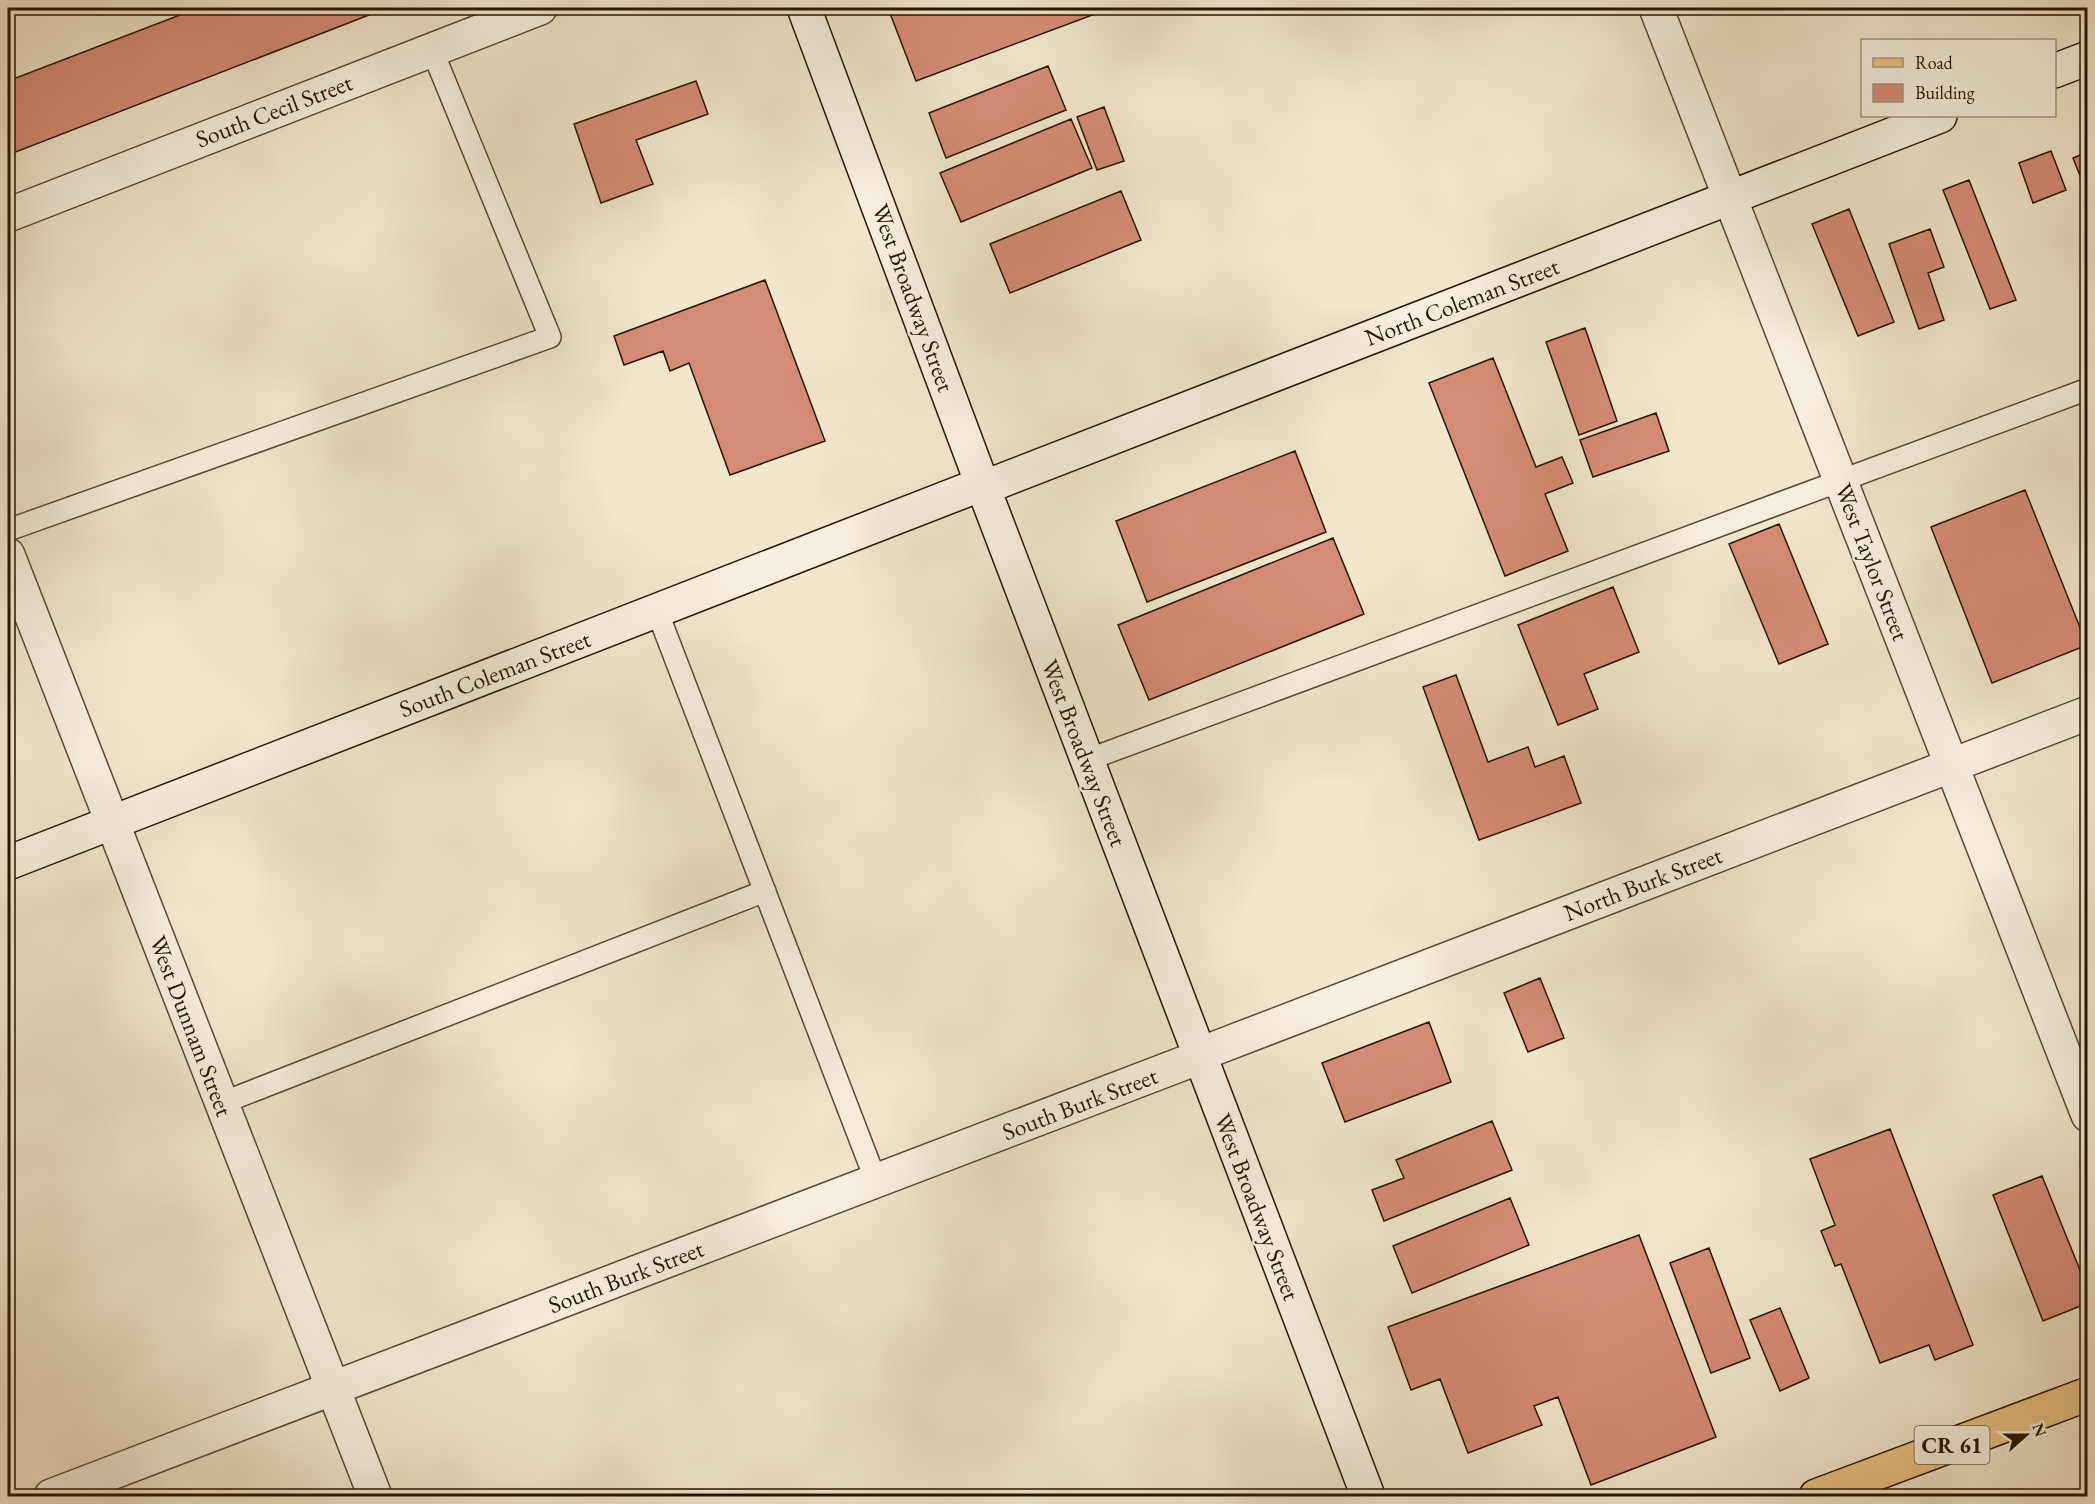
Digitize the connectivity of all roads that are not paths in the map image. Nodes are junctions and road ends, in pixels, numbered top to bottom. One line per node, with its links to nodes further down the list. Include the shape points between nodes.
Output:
1 (540, 8): 4 (street, South Cecil Street)
2 (804, 8): 12 (street, West Broadway Street)
3 (1661, 9): 8 (street, West Taylor Street)
4 (432, 50): 9 (street, South Cecil Street); 13 (lane, via 550,337)
5 (2088, 58): 6 (street)
6 (2056, 71)
7 (1937, 117): 8 (street, North Coleman Street)
8 (1730, 198): 11 (street, West Taylor Street); 12 (street, North Coleman Street, via 993,484)
9 (8, 215)
10 (2088, 389): 11 (lane)
11 (1840, 480): 17 (lane); 18 (street, West Taylor Street)
12 (982, 484): 15 (street, South Coleman Street); 17 (street, West Broadway Street)
13 (8, 530)
14 (8, 555): 19 (street, West Dunnam Street)
15 (657, 611): 19 (street, South Coleman Street); 21 (lane)
16 (2088, 713): 18 (street, North Burk Street)
17 (1087, 760): 22 (street, West Broadway Street)
18 (1951, 765): 22 (street, North Burk Street, via 1208,1050); 24 (street, West Taylor Street)
19 (112, 822): 20 (street, South Coleman Street); 23 (street, West Dunnam Street)
20 (8, 863)
21 (765, 891): 23 (lane); 25 (lane)
22 (1200, 1058): 25 (street, South Burk Street); 31 (street, West Broadway Street)
23 (222, 1103): 26 (street, West Dunnam Street)
24 (2088, 1115)
25 (876, 1181): 26 (street, South Burk Street)
26 (333, 1389): 29 (street, South Burk Street); 30 (street, West Dunnam Street)
27 (2088, 1394): 28 (main road, CR 61)
28 (1824, 1495)
29 (51, 1497)
30 (375, 1497)
31 (1368, 1497)

